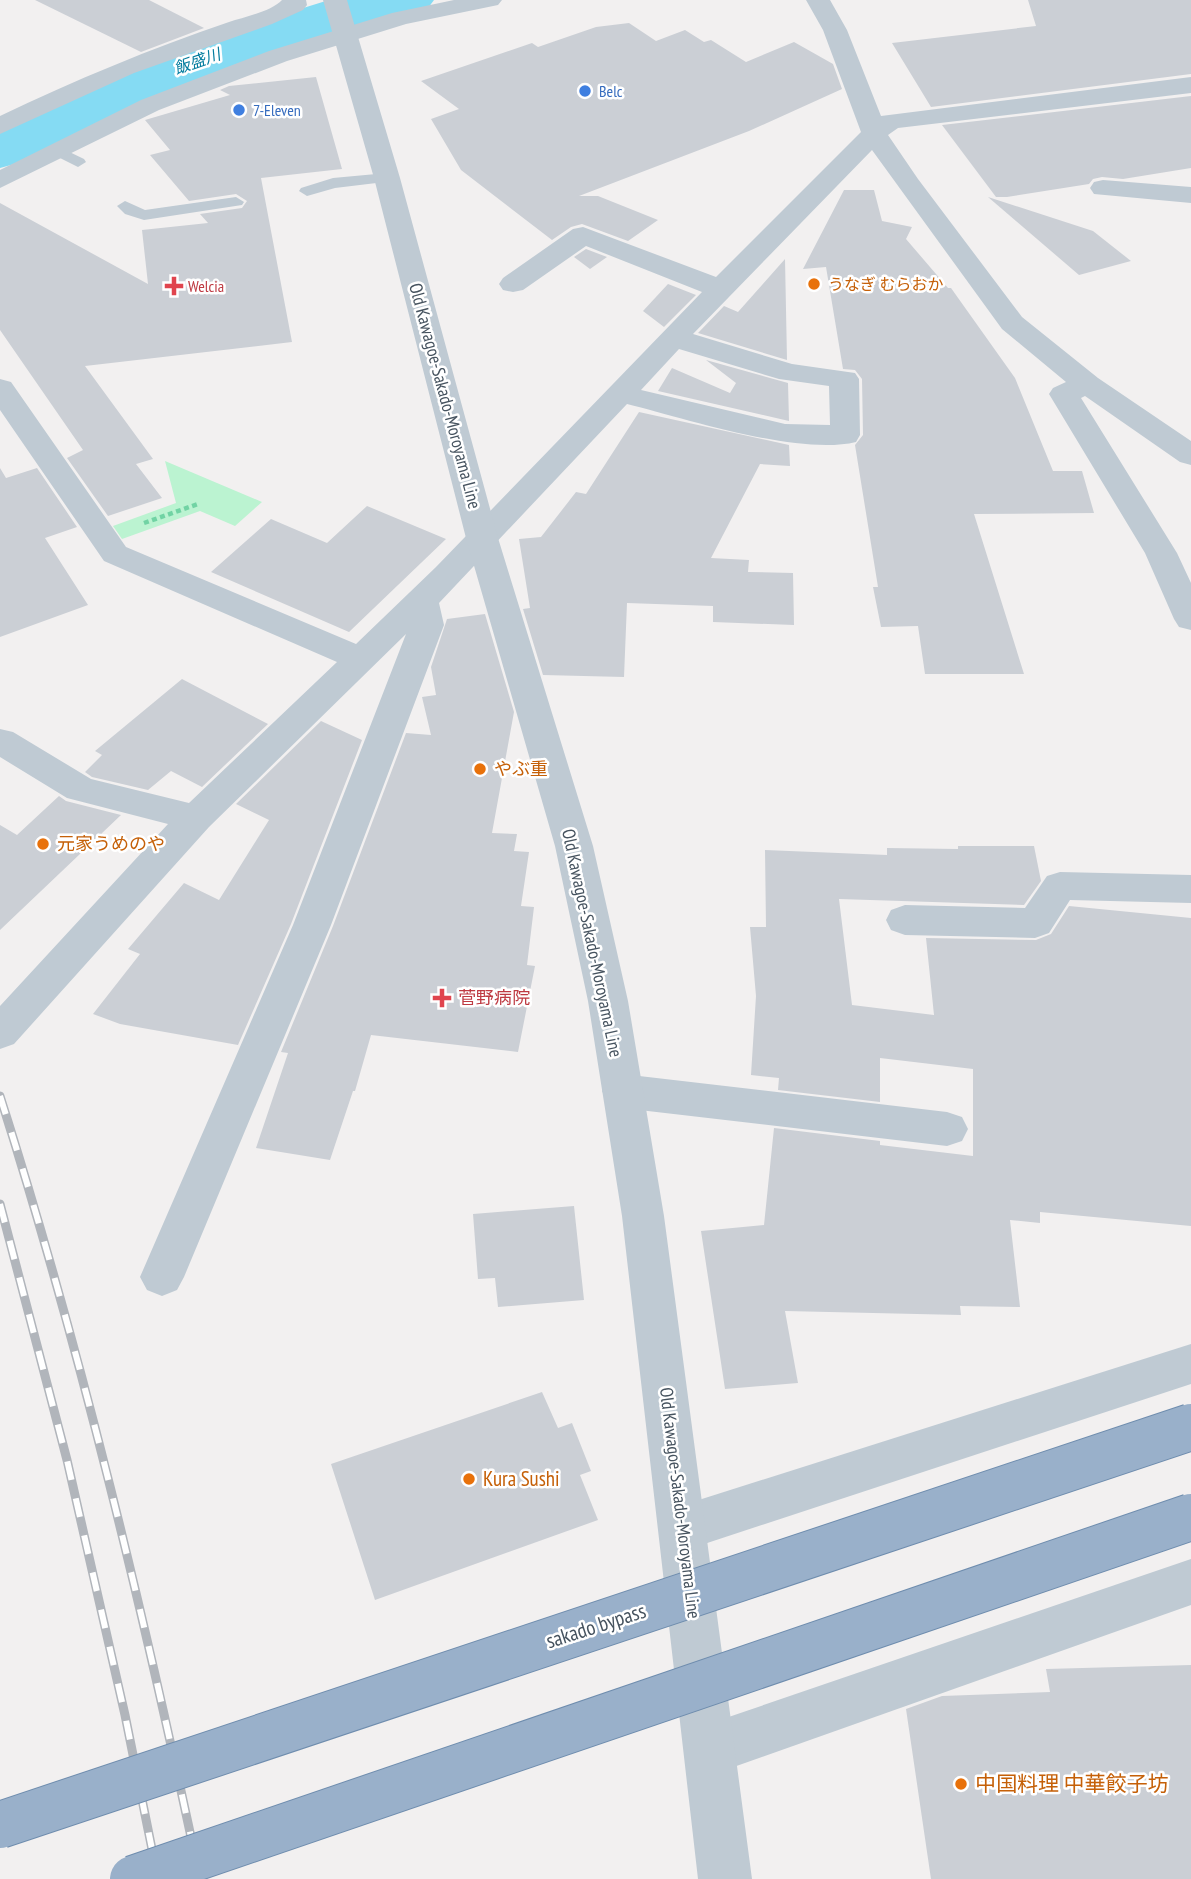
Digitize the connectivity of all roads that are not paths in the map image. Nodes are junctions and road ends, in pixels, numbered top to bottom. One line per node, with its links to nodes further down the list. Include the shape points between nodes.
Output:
1 (294, 0): 6 (street, via 295,5 267,19 78,87)
2 (490, 0): 4 (street, via 401,18)
3 (817, 0): 7 (street, via 835,30)
4 (342, 22): 8 (street, via 278,57 150,105 68,156); 9 (street, Old Kawagoe-Sakado-Moroyama Line)
5 (1191, 85): 7 (street, via 891,121)
6 (0, 126)
7 (874, 133): 16 (street); 18 (street, via 1012,323)
8 (4, 175)
9 (387, 178): 11 (lane, via 332,183); 22 (street, Old Kawagoe-Sakado-Moroyama Line)
10 (1103, 188): 12 (street)
11 (307, 191)
12 (1191, 195)
13 (236, 202): 14 (lane, via 144,215)
14 (125, 206)
15 (513, 284): 16 (street, via 583,235)
16 (720, 289): 17 (street)
17 (674, 338): 20 (street); 20 (street, via 789,373 844,379 845,435 785,433)
18 (1087, 384): 21 (street); 24 (street, via 1064,394 1161,553)
19 (0, 388): 25 (street, via 115,554)
20 (622, 394): 22 (street)
21 (1187, 448)
22 (482, 538): 23 (street); 31 (street, Old Kawagoe-Sakado-Moroyama Line, via 574,846 608,1001)
23 (422, 601): 25 (street); 33 (street, via 427,625 317,912)
24 (1191, 619)
25 (360, 659): 27 (street)
26 (0, 741): 27 (street, via 80,789)
27 (196, 818): 30 (street)
28 (1191, 890): 29 (street, via 1060,886 1035,923)
29 (905, 920)
30 (0, 1033)
31 (622, 1091): 32 (street); 37 (street, Old Kawagoe-Sakado-Moroyama Line, via 643,1216)
32 (947, 1129)
33 (162, 1277)
34 (1191, 1364): 37 (street)
35 (1191, 1427): 40 (highway, sakado bypass, bridge)
36 (1191, 1517): 41 (highway, bridge)
37 (683, 1528): 39 (street, Old Kawagoe-Sakado-Moroyama Line)
38 (1191, 1582): 39 (street)
39 (711, 1749): 42 (street, Old Kawagoe-Sakado-Moroyama Line)
40 (0, 1825)
41 (133, 1879)
42 (725, 1879)

